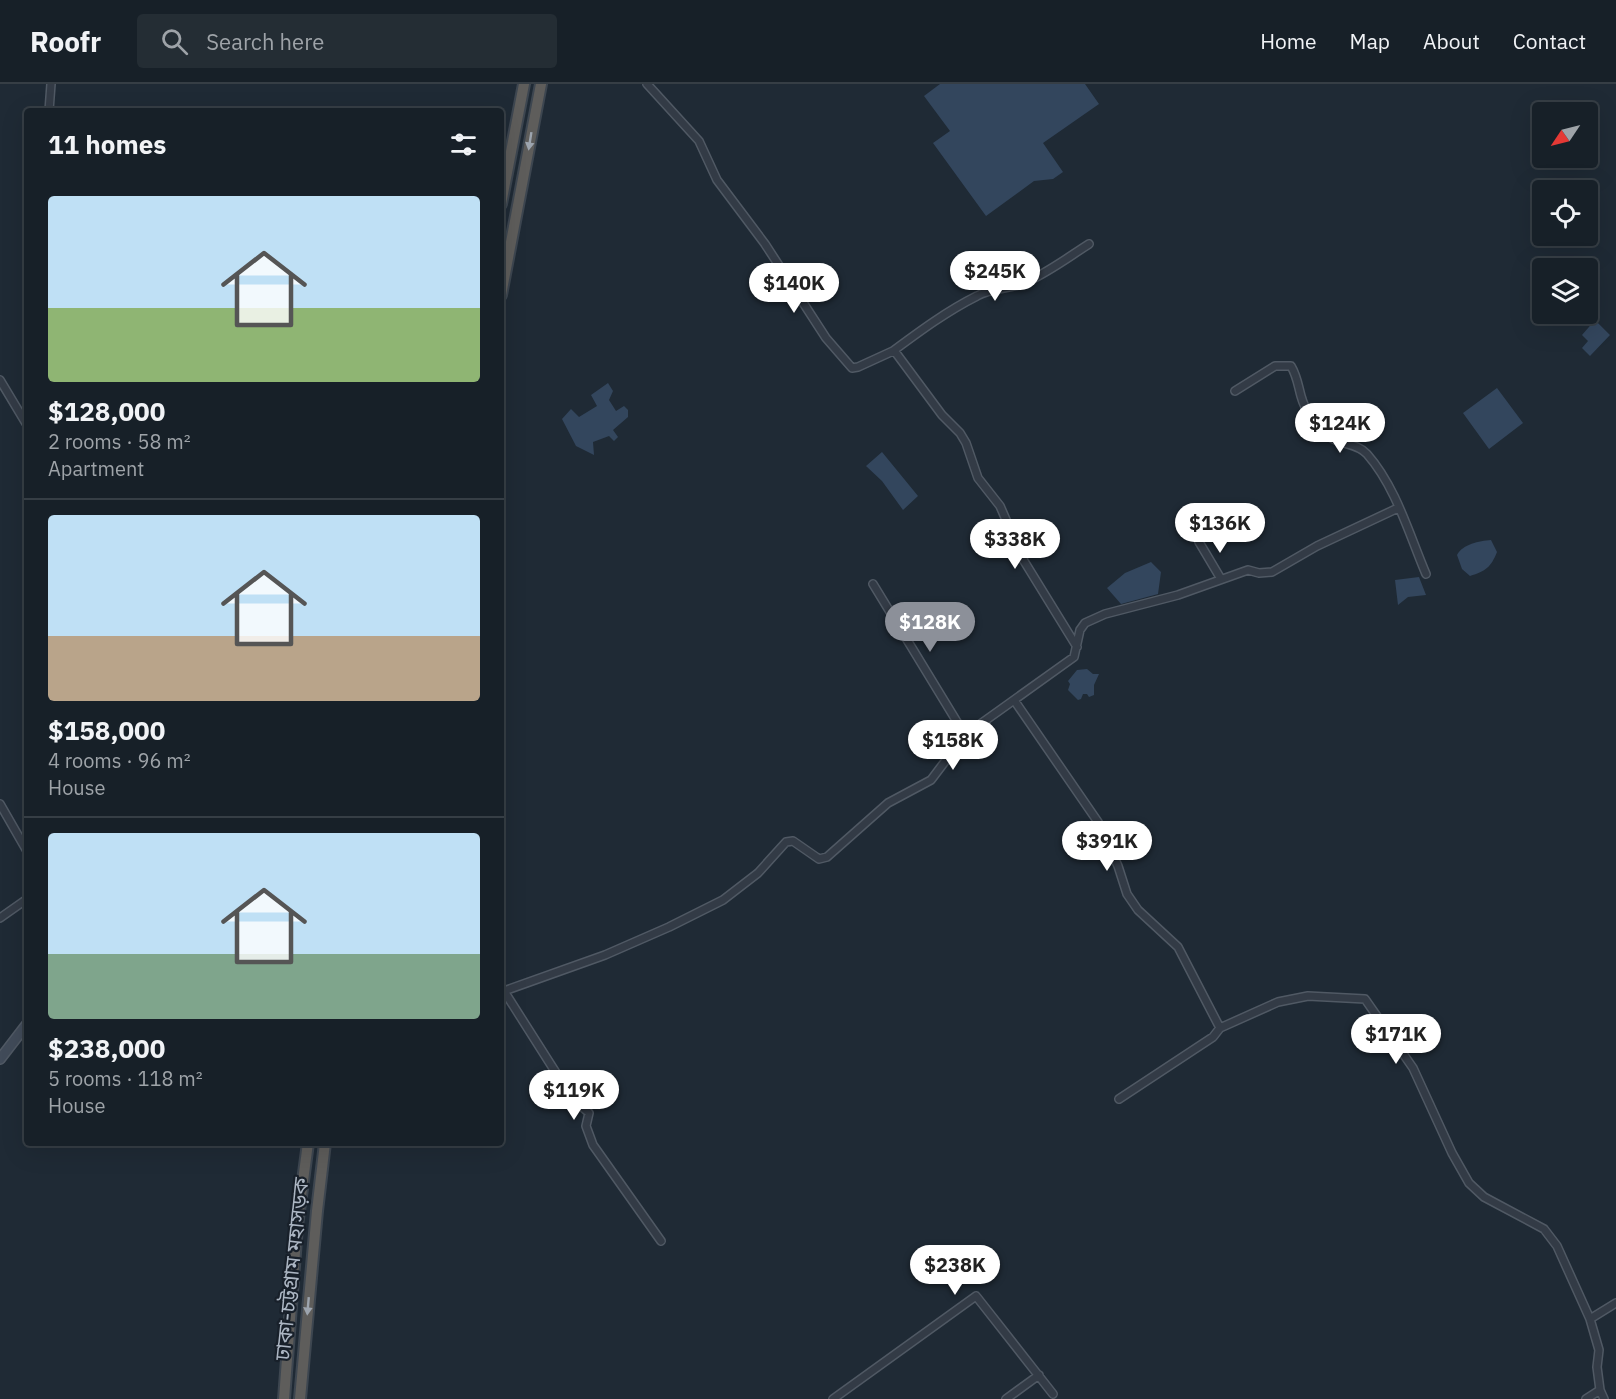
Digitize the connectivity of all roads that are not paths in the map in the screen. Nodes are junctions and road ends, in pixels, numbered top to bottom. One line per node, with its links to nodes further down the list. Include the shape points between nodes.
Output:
1 (51, 84): 5 (street)
2 (524, 84): 6 (highway)
3 (541, 84): 8 (highway, one-way to 8)
4 (646, 84): 11 (street, via 699,141 717,180 765,244 826,338 852,368)
5 (49, 108)
6 (504, 189)
7 (504, 206): 8 (highway)
8 (518, 210): 10 (highway)
9 (1089, 244): 11 (street, via 1031,280 980,294)
10 (504, 280)
11 (893, 351): 20 (street, via 966,442 978,478 1000,506 1024,561)
12 (0, 380): 14 (street)
13 (1235, 391): 15 (street, via 1275,366 1291,366 1298,377 1305,407 1320,430 1367,453 1394,493)
14 (24, 420)
15 (1398, 508): 17 (street); 18 (street, via 1272,572 1248,570)
16 (1198, 542): 18 (street)
17 (1426, 574)
18 (1221, 579): 20 (street, via 1085,623)
19 (873, 584): 22 (street)
20 (1077, 646): 21 (street, via 1074,657)
21 (1014, 700): 22 (street); 30 (street, via 1098,822 1127,894 1138,910 1178,947)
22 (965, 735): 27 (street, via 931,780 888,803 827,857 819,859 793,841 786,842 758,873 723,900 605,955)
23 (0, 804): 24 (street)
24 (24, 846)
25 (24, 901): 26 (street)
26 (0, 918)
27 (504, 989)
28 (504, 993): 35 (street, via 572,1098 589,1113 586,1126 593,1145)
29 (24, 1028): 31 (main road)
30 (1220, 1028): 32 (street, via 1213,1037); 37 (street, via 1278,1002 1308,996 1365,999 1413,1068 1469,1183 1484,1197 1544,1229 1557,1246)
31 (0, 1059)
32 (1119, 1099)
33 (308, 1146): 41 (highway, ঢাকা-চট্টগ্রাম মহাসড়ক, via 297,1226)
34 (325, 1146): 42 (highway, ঢাকা-চট্টগ্রাম মহাসড়ক, one-way to 42)
35 (661, 1240)
36 (1616, 1303): 37 (street)
37 (1590, 1319): 39 (street, via 1599,1350)
38 (1039, 1375): 40 (street); 43 (street, via 976,1296); 44 (street)
39 (1599, 1390): 45 (street); 46 (street)
40 (1053, 1394)
41 (284, 1399)
42 (300, 1399)
43 (833, 1399)
44 (1006, 1399)
45 (1586, 1399)
46 (1604, 1399)

